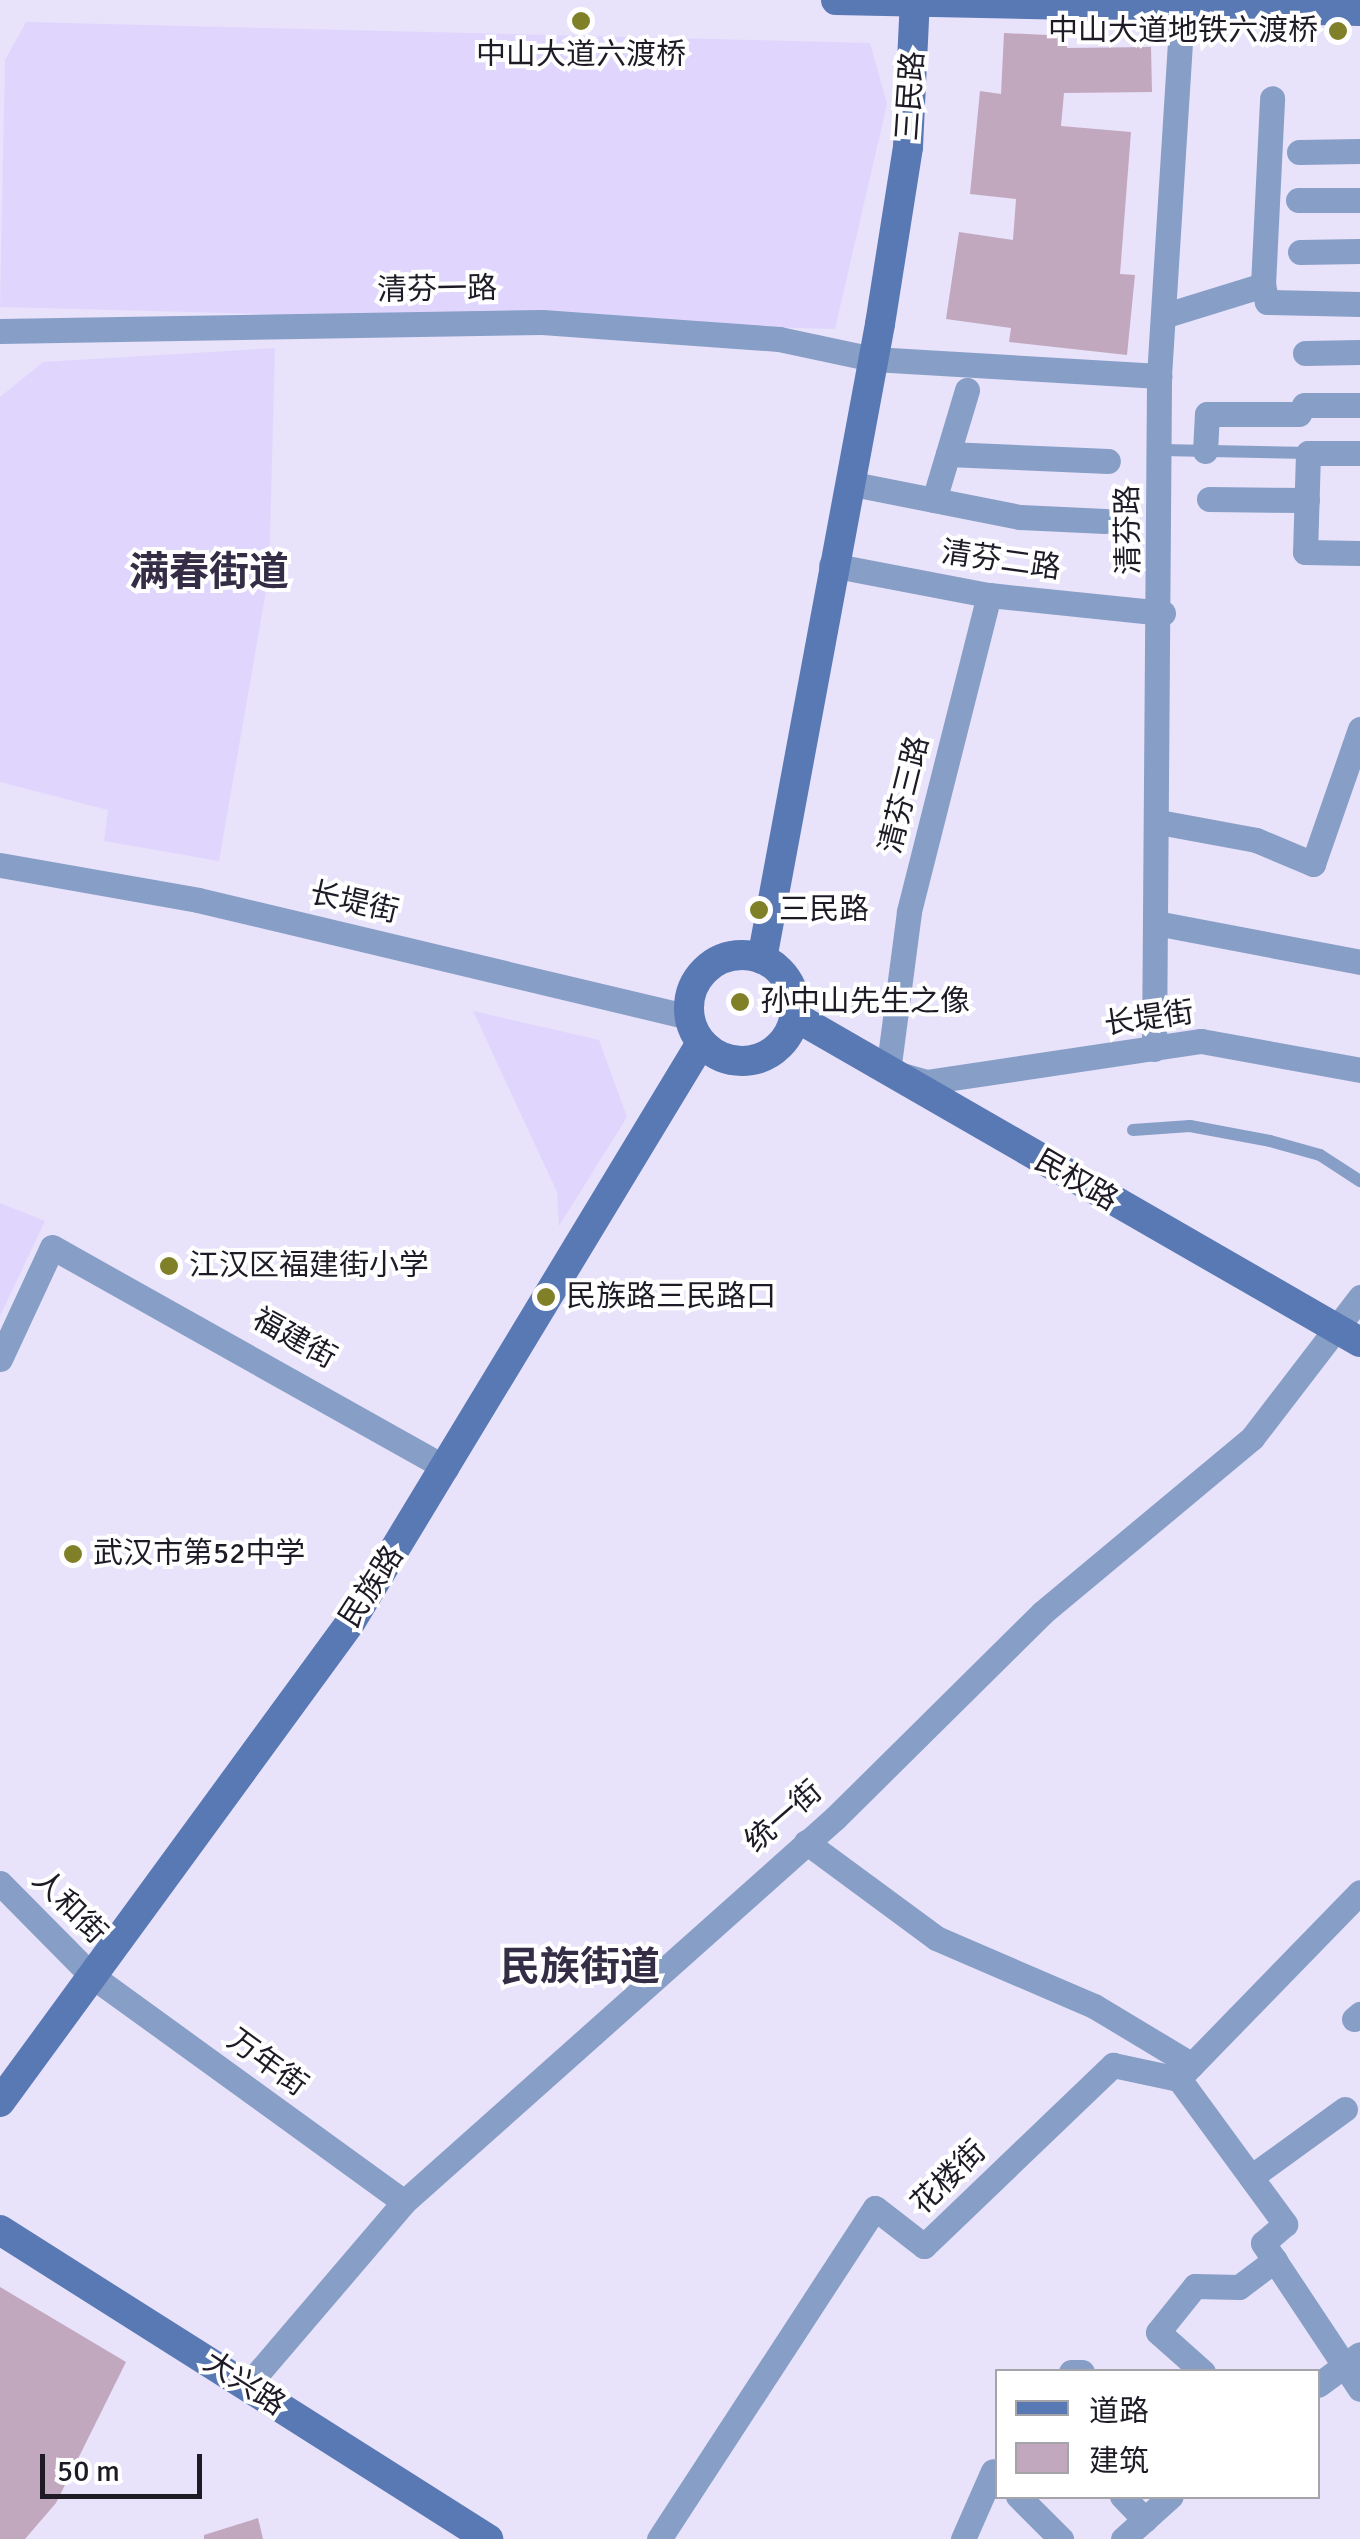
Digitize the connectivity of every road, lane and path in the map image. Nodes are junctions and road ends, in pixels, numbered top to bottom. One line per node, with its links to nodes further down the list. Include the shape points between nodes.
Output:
1 (836, 0): 2 (street)
2 (916, 2): 3 (street); 18 (street, 三民路, via 908,147)
3 (1182, 11): 4 (street); 14 (street, 清芬路)
4 (1360, 12)
5 (1272, 98): 12 (street)
6 (1360, 151): 7 (street)
7 (1299, 152)
8 (1298, 200): 9 (street)
9 (1360, 200)
10 (1360, 251): 11 (street)
11 (1300, 252)
12 (1263, 285): 13 (street, via 1267,302); 14 (street)
13 (1360, 304)
14 (1163, 316): 19 (street, 清芬路)
15 (0, 331): 18 (street, 清芬一路, via 542,322 779,339)
16 (1360, 352): 17 (street)
17 (1305, 353)
18 (873, 358): 19 (street, 清芬一路); 28 (street, 三民路)
19 (1160, 376): 22 (street, 清芬路)
20 (967, 390): 25 (street)
21 (1360, 404): 23 (street, via 1207,414)
22 (1161, 450): 23 (lane); 36 (street, 清芬路)
23 (1205, 451): 24 (lane)
24 (1308, 452): 26 (street); 31 (street)
25 (948, 454): 27 (street); 29 (street)
26 (1360, 454)
27 (1108, 461)
28 (848, 482): 29 (street); 34 (street, 三民路)
29 (934, 500): 32 (street)
30 (1210, 500): 31 (street)
31 (1307, 500): 33 (street, via 1305,552)
32 (1104, 521)
33 (1360, 553)
34 (831, 565): 35 (street, 清芬二路); 41 (street, 三民路)
35 (989, 595): 36 (street, 清芬二路); 47 (street, 清芬三路, via 909,912)
36 (1163, 613): 38 (street, 清芬路)
37 (1360, 729): 38 (street, via 1312,864 1256,840)
38 (1159, 822): 40 (street, 清芬路)
39 (0, 865): 44 (street, 长堤街, via 198,900)
40 (1156, 923): 42 (street); 45 (street, 清芬路)
41 (762, 959): 43 (street, via 787,979); 44 (street, via 706,968)
42 (1360, 962)
43 (794, 1016): 44 (street, via 765,1057 737,1062); 47 (street, 民权路)
44 (695, 1030): 53 (street, 民族路)
45 (1154, 1049): 46 (street, 长堤街, via 1201,1041 1261,1047); 47 (street, 长堤街, via 926,1082)
46 (1360, 1070)
47 (888, 1072): 51 (street, 民权路)
48 (1132, 1130): 49 (lane, via 1190,1126 1270,1142 1320,1155)
49 (1360, 1181)
50 (1360, 1297): 51 (street, 统一街)
51 (1347, 1336): 54 (street, 统一街, via 1252,1438 1042,1613)
52 (0, 1359): 53 (street, 福建街, via 52,1247)
53 (446, 1468): 57 (street, 民族路, via 350,1623)
54 (806, 1842): 58 (street, via 983,1965 1094,2006); 62 (street, 统一街)
55 (0, 1882): 57 (street, 人和街)
56 (1360, 1892): 58 (street)
57 (92, 1976): 59 (street, 民族路); 62 (street, 万年街)
58 (1185, 2072): 61 (street); 77 (street, 花楼街, via 1113,2066 924,2246 875,2208)
59 (0, 2102)
60 (1345, 2109): 61 (street)
61 (1251, 2177): 64 (street, via 1286,2224 1263,2243)
62 (404, 2202): 68 (street, 统一街)
63 (0, 2230): 68 (street, 大兴路)
64 (1275, 2260): 65 (street); 66 (street, via 1239,2287 1195,2286 1158,2332)
65 (1352, 2360): 67 (street); 69 (street)
66 (1201, 2369)
67 (1320, 2384)
68 (247, 2386): 76 (street, 大兴路)
69 (1360, 2389)
70 (995, 2472): 78 (street)
71 (1020, 2499): 75 (street)
72 (1125, 2499): 74 (street)
73 (1168, 2499): 74 (street)
74 (1145, 2520): 79 (street)
75 (1050, 2535)
76 (488, 2539)
77 (658, 2539)
78 (964, 2539)
79 (1123, 2539)

